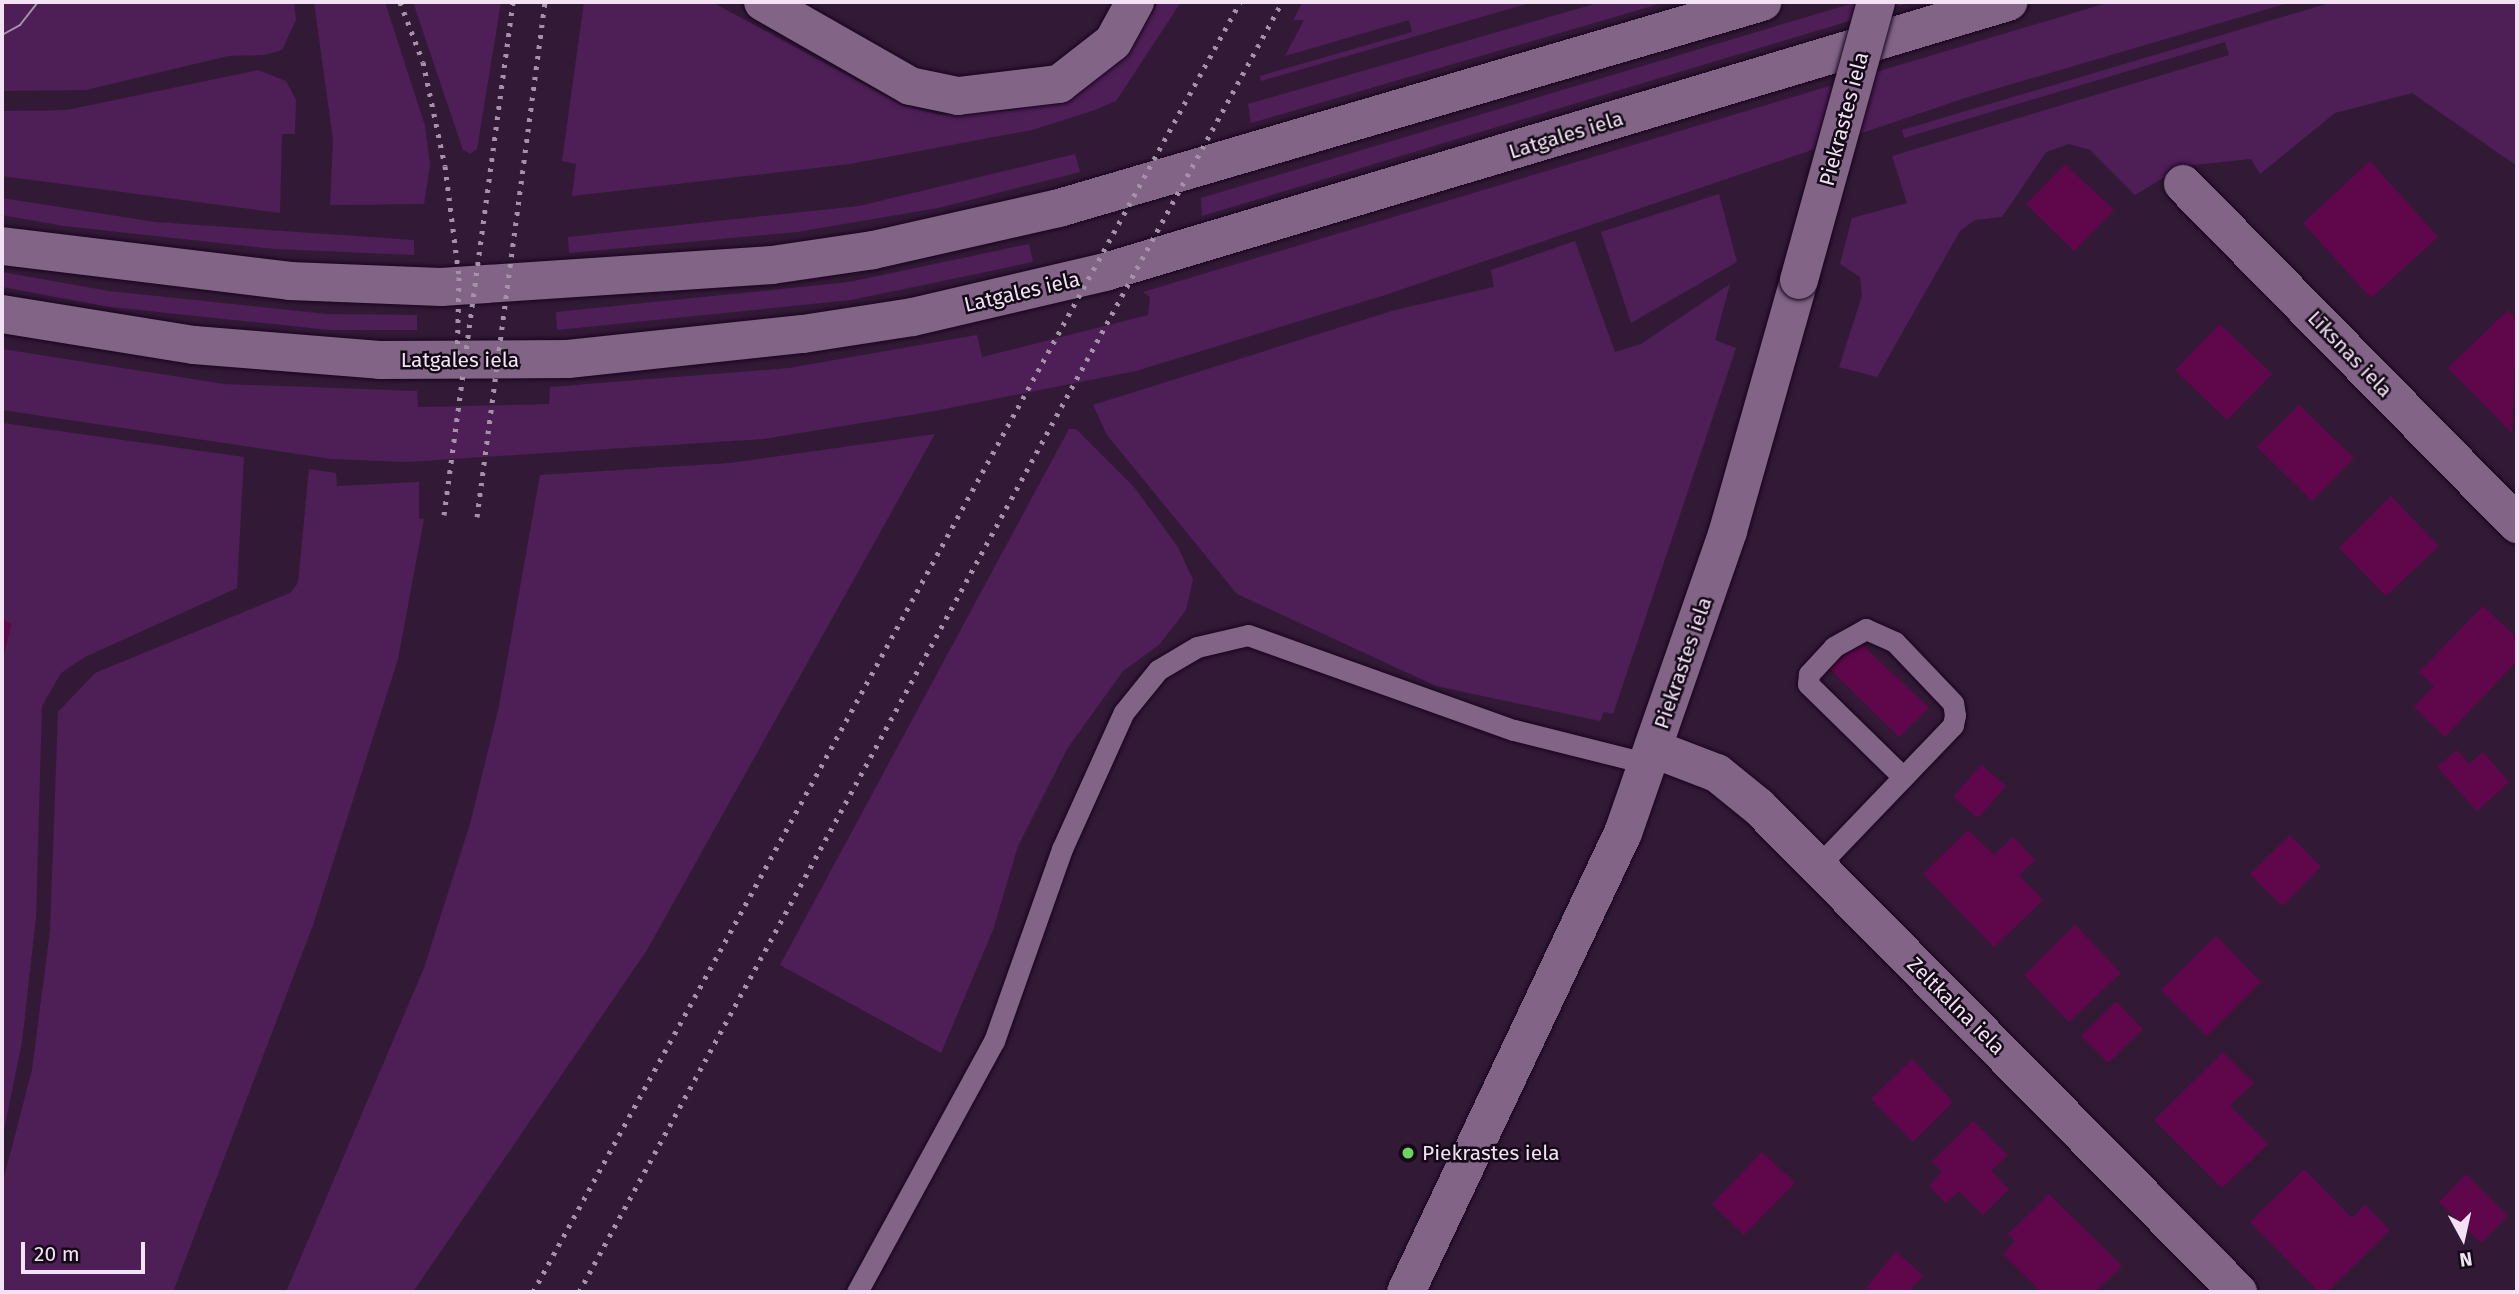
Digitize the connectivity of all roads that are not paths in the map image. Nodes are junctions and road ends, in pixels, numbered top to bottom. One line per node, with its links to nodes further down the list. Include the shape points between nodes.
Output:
1 (763, 2): 2 (street, via 910,86 970,96 1059,84 1112,42)
2 (1135, 2)
3 (1762, 2): 7 (street, via 1059,208 873,250 772,265 440,288 290,281)
4 (1876, 2): 10 (street, Piekrastes iela, bridge, via 1728,531)
5 (2008, 2): 8 (street, Latgales iela, via 1105,272 913,317 803,334 568,359 379,360 194,345)
6 (2183, 184): 9 (street, Līksnas iela)
7 (2, 246)
8 (2, 314)
9 (2517, 524)
10 (1651, 757): 12 (street, Zeltkalna iela, via 1717,773); 13 (lane, via 1514,730 1248,635 1198,647 1158,670 1124,712 1062,849 994,1041); 14 (street, Piekrastes iela, via 1623,833)
11 (1903, 777): 11 (lane, via 1953,725 1953,703 1895,642 1866,629 1834,647 1809,674 1808,684); 12 (lane)
12 (1818, 866): 15 (street, Zeltkalna iela)
13 (857, 1292)
14 (1406, 1292)
15 (2238, 1292)

